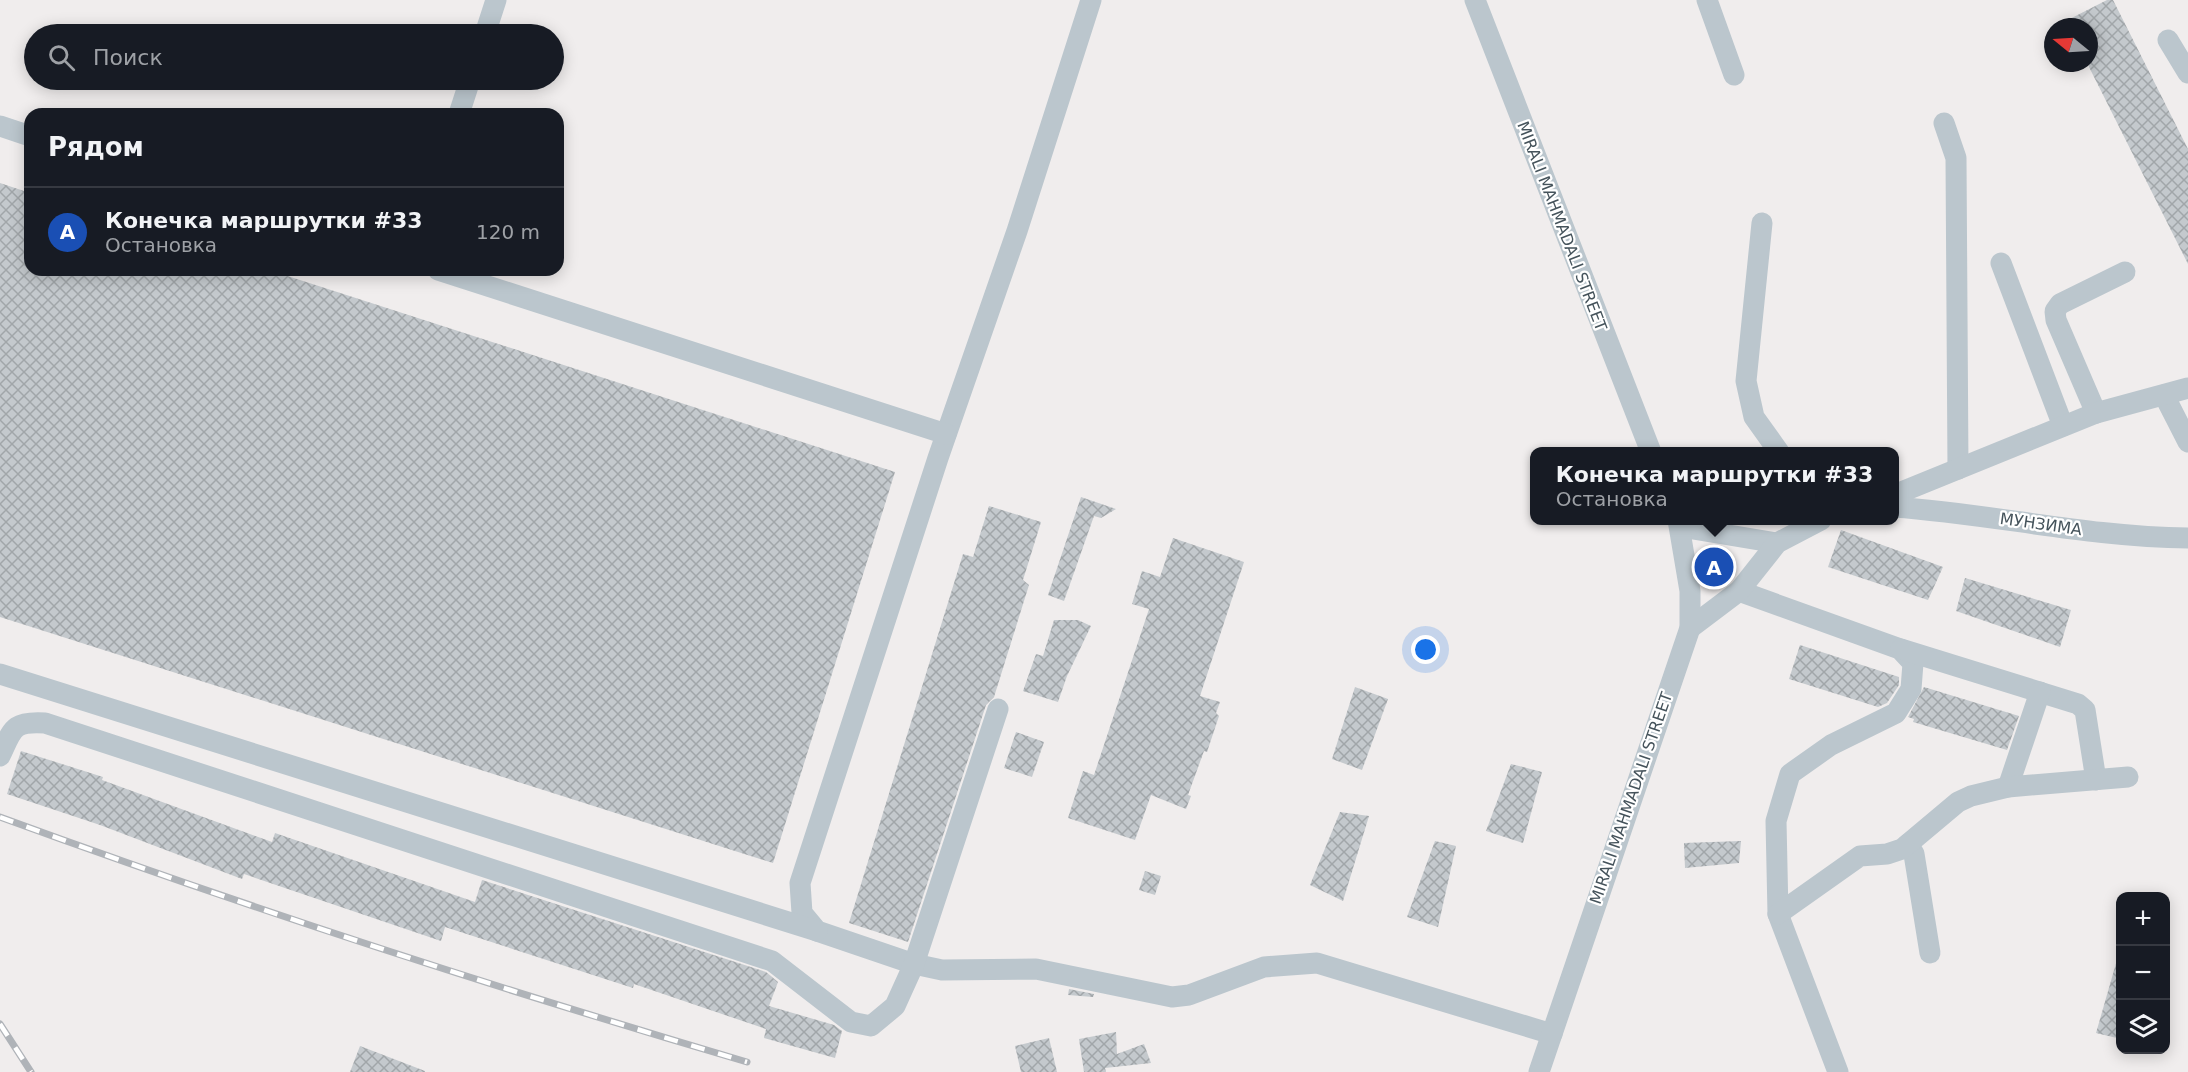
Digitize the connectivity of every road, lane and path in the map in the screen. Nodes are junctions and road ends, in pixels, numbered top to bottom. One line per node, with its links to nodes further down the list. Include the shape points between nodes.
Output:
1 (496, 0): 5 (street)
2 (1091, 0): 22 (street, via 1014,242)
3 (1475, 0): 24 (street, MIRALI MAHMADALI STREET)
4 (1707, 0): 8 (street)
5 (488, 24)
6 (2168, 40): 7 (street)
7 (2188, 73)
8 (1734, 75)
9 (467, 90): 10 (street)
10 (461, 108)
11 (1944, 123): 26 (street, via 1956,158)
12 (0, 126): 13 (street)
13 (24, 134)
14 (1762, 223): 25 (street, via 1746,381 1754,417)
15 (2001, 263): 21 (street)
16 (2125, 272): 20 (street, via 2060,304 2055,311)
17 (457, 276): 22 (street)
18 (2188, 388): 19 (street)
19 (2164, 395): 20 (street); 23 (street)
20 (2096, 413): 21 (street)
21 (2063, 426): 26 (street)
22 (946, 434): 46 (street, via 800,883 802,913)
23 (2188, 442)
24 (1649, 447)
25 (1775, 447)
26 (1958, 469): 27 (street)
27 (1899, 493)
28 (1899, 508): 33 (street, МУНЗИМА)
29 (1679, 525): 35 (street, MIRALI MAHMADALI STREET, via 1690,591)
30 (1684, 525): 32 (street)
31 (1811, 525): 32 (street)
32 (1777, 543): 34 (street)
33 (2186, 544)
34 (1739, 591): 35 (street); 36 (street)
35 (1690, 628): 49 (street, MIRALI MAHMADALI STREET)
36 (1900, 649): 38 (street); 45 (street, via 1913,663 1911,689 1896,713 1831,745 1790,774 1776,822)
37 (0, 674): 46 (street)
38 (2040, 692): 42 (street, via 2085,710); 43 (street)
39 (998, 709): 48 (street)
40 (0, 756): 48 (street, via 13,730 25,722 45,723 772,961 859,1025 871,1026 895,1006)
41 (2128, 777): 42 (street)
42 (2096, 780): 43 (street)
43 (2008, 787): 44 (street, via 1958,802)
44 (1908, 844): 45 (street, via 1887,854 1860,856); 47 (street, via 1914,854)
45 (1778, 914): 51 (street)
46 (817, 931): 48 (street)
47 (1930, 952)
48 (914, 964): 49 (street, via 942,970 1036,969 1172,997 1189,995 1264,967 1317,963)
49 (1552, 1034): 50 (street, MIRALI MAHMADALI STREET)
50 (1539, 1072)
51 (1838, 1072)

